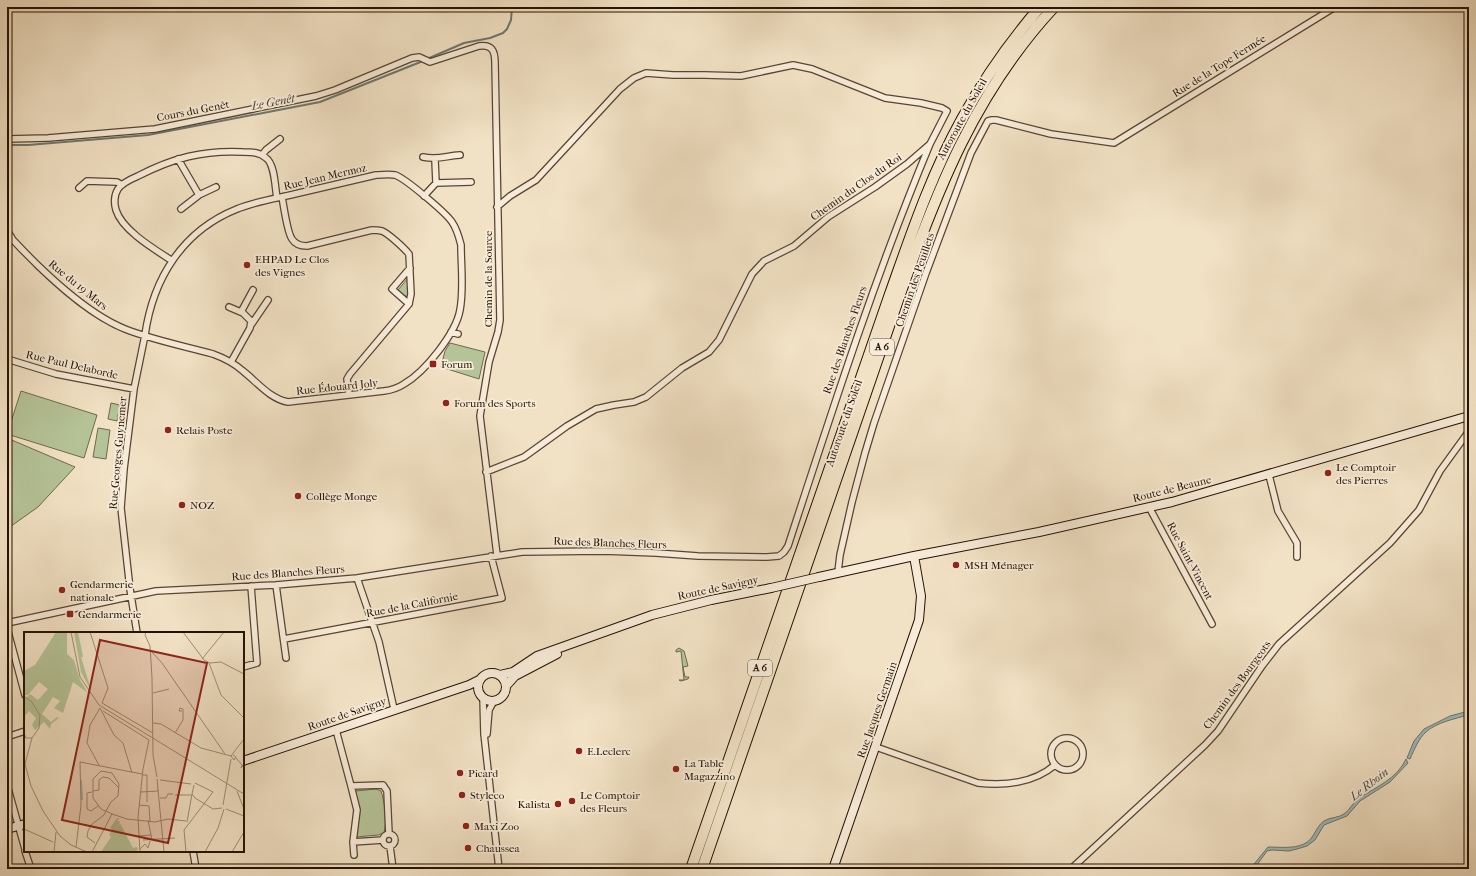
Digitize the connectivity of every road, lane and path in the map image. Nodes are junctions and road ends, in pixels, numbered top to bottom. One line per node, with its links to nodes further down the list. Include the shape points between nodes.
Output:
1 (1040, 7): 96 (highway, Autoroute du Soleil / A 6, via 996,62 971,103 950,141 923,204)
2 (1054, 7): 97 (highway, Autoroute du Soleil / A 6, via 1021,46 992,88 966,132 938,193 899,297)
3 (1335, 7): 7 (street, Rue de la Tope Fermée)
4 (491, 48): 5 (street, Cours du Genêt, via 479,46 435,61 412,58 316,96 155,129); 22 (street, Chemin de la Source, via 495,63)
5 (7, 139)
6 (280, 139): 9 (street)
7 (1114, 143): 51 (street, Chemin des Peuillets, via 1051,134 996,120 986,123 975,143 926,273 874,423 860,471)
8 (930, 144): 22 (street, Chemin du Clos du Roi, via 947,111 921,103 885,98 812,69 794,65 741,76 646,73 634,78 620,89 536,180); 44 (street, Chemin du Clos du Roi, via 887,179 828,217 794,246 759,265 719,340 709,352 682,368 646,397 634,402 596,409 524,457); 47 (street, Rue des Blanches Fleurs, via 870,298 784,552 779,556 767,557 604,551 534,552)
9 (262, 155): 12 (street, via 208,152); 21 (street, via 270,162)
10 (460, 155): 13 (street)
11 (423, 157): 13 (street)
12 (178, 159): 16 (street); 19 (street)
13 (435, 160): 15 (street)
14 (471, 182): 15 (street)
15 (436, 183): 20 (street)
16 (122, 185): 18 (street, via 117,182 87,181); 27 (street, via 117,189 114,201 119,217 146,243)
17 (216, 187): 19 (street)
18 (79, 188)
19 (199, 195): 23 (street)
20 (424, 196): 21 (street, Rue Jean Mermoz, via 403,179 386,174); 35 (street, Rue Jean Mermoz, via 451,220 461,245 461,300 457,321)
21 (280, 197): 27 (street, Rue Jean Mermoz, via 241,207 215,220 191,238); 28 (street, via 291,237 300,245 306,246 379,230 406,250 409,254)
22 (497, 207): 44 (street, Chemin de la Source, via 500,320 498,332 492,343 480,416)
23 (181, 209)
24 (7, 230): 26 (street)
25 (7, 238): 26 (street, Rue du 19 Mars)
26 (14, 241): 37 (street, Rue du 19 Mars, via 61,286 94,311 118,326)
27 (171, 260): 37 (street, Rue Jean Mermoz, via 155,293)
28 (410, 268): 31 (street, via 411,294); 31 (street, via 392,289)
29 (254, 290): 33 (street)
30 (268, 300): 34 (street)
31 (408, 304): 41 (street, via 350,374 347,379)
32 (229, 307): 33 (street)
33 (241, 312): 34 (street, via 251,321)
34 (251, 326): 39 (street)
35 (451, 332): 36 (street); 41 (street, Rue Édouard Joly, via 422,369 406,384 389,391)
36 (458, 334)
37 (145, 336): 39 (street, Rue Édouard Joly, via 213,354); 40 (street, Rue Georges Guynemer)
38 (7, 359): 40 (street, Rue Paul Delaborde, via 56,374)
39 (231, 362): 41 (street, Rue Édouard Joly, via 282,401)
40 (134, 389): 55 (street, Rue Georges Guynemer, via 121,508)
41 (349, 395)
42 (1469, 416): 45 (main road, Route de Beaune)
43 (1469, 431): 99 (street, Chemin des Bourgeots, via 1440,471 1419,510 1406,526 1279,644 1218,731 1205,745)
44 (486, 472): 47 (street, Chemin de la Source)
45 (1269, 475): 46 (main road, Route de Beaune); 49 (street, via 1278,511 1296,542)
46 (1150, 507): 48 (main road, Route de Beaune); 58 (street, Rue Saint-Vincent)
47 (494, 556): 52 (street, Rue des Blanches Fleurs); 57 (street, Rue de la Californie, via 502,598)
48 (914, 556): 50 (main road, Route de Beaune); 77 (main road, Rue Jacques Germain, via 921,596 920,614)
49 (1297, 556)
50 (875, 564): 51 (main road, Route de Savigny)
51 (838, 572): 63 (main road, Route de Savigny, bridge, via 667,611 562,647)
52 (357, 578): 53 (street, Rue des Blanches Fleurs); 57 (street)
53 (276, 585): 54 (street, Rue des Blanches Fleurs); 61 (street)
54 (251, 586): 55 (street, Rue des Blanches Fleurs, via 170,589); 64 (street, via 257,663)
55 (131, 596): 56 (street, Rue des Blanches Fleurs); 60 (street, Rue Georges Guynemer)
56 (7, 623)
57 (372, 623): 61 (street, Rue de la Californie); 72 (street, via 379,642)
58 (1212, 624)
59 (7, 628): 69 (street)
60 (137, 632)
61 (284, 639): 62 (street)
62 (286, 658)
63 (529, 662): 65 (main road, Route de Savigny, via 512,672); 67 (main road, Route de Savigny)
64 (244, 667)
65 (500, 675): 66 (main road, via 488,673); 67 (main road, via 505,679)
66 (479, 680): 68 (main road, Route de Savigny); 70 (main road)
67 (506, 686): 71 (main road, via 503,696)
68 (459, 688): 70 (main road, Route de Savigny); 72 (main road, Route de Savigny)
69 (24, 691)
70 (481, 695): 71 (main road); 76 (street)
71 (494, 701): 76 (street, via 489,710)
72 (394, 709): 73 (main road, Route de Savigny)
73 (336, 730): 78 (main road, Route de Savigny); 81 (street)
74 (24, 731): 75 (street)
75 (7, 737)
76 (486, 741): 95 (street)
77 (876, 748): 79 (street, via 978,783 992,785 1032,778); 98 (main road, Rue Jacques Germain)
78 (244, 761)
79 (1056, 765): 79 (street, via 1066,770 1077,767 1084,753 1079,742 1068,737 1054,743 1051,754)
80 (7, 785): 82 (street)
81 (352, 786): 84 (street, via 382,785 387,791); 87 (street, via 357,810)
82 (22, 825): 83 (main road); 86 (street)
83 (7, 829)
84 (389, 834): 85 (street, via 385,835); 88 (street, via 395,839 394,844)
85 (383, 840): 87 (street); 88 (street)
86 (24, 842)
87 (353, 842): 91 (street)
88 (390, 846): 94 (street)
89 (26, 852): 92 (street)
90 (193, 852): 93 (street)
91 (354, 855)
92 (31, 869)
93 (196, 869)
94 (393, 869)
95 (499, 869)
96 (691, 869)
97 (702, 869)
98 (833, 869)
99 (1071, 869)

